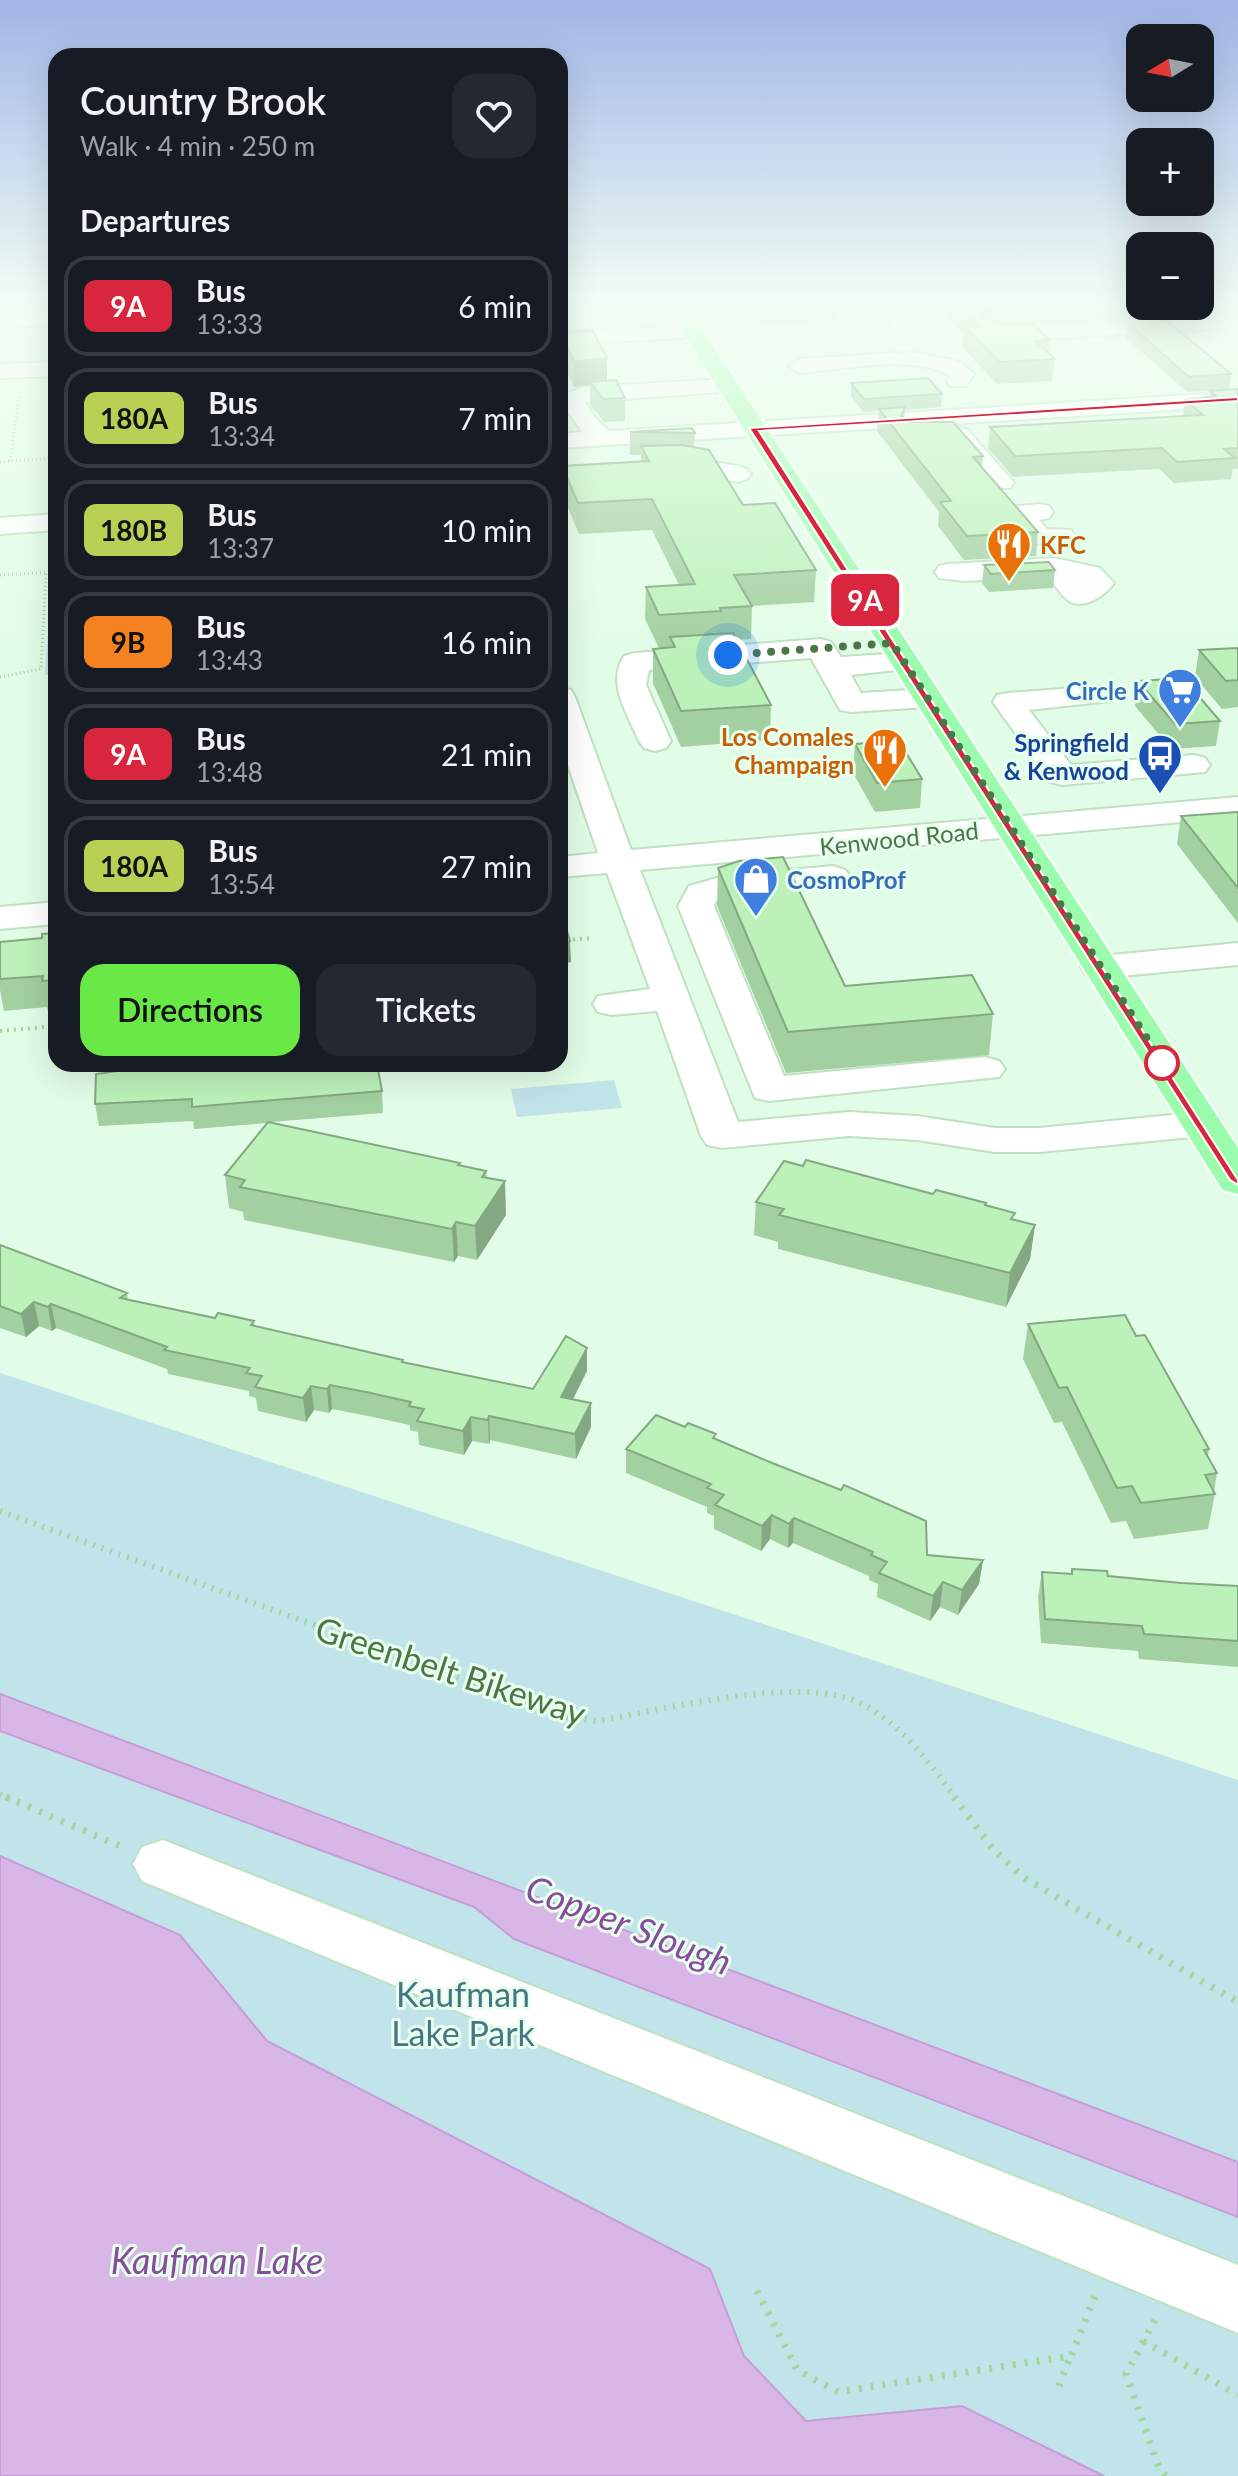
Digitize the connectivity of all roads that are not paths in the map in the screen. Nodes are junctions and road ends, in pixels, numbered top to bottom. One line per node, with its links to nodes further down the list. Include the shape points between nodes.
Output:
1 (583, 418): 5 (street)
2 (747, 418): 4 (main road)
3 (928, 418): 4 (street)
4 (754, 428): 5 (street); 17 (main road)
5 (590, 447): 7 (street)
6 (850, 447): 10 (street, via 856,441 958,434)
7 (568, 454)
8 (645, 465): 9 (street, via 682,464)
9 (738, 474)
10 (1001, 483)
11 (1040, 512): 14 (street, via 1018,513 1040,537)
12 (48, 523): 13 (street)
13 (0, 526)
14 (1062, 536)
15 (949, 572): 16 (street, via 1054,566)
16 (1079, 595)
17 (898, 652): 18 (street); 20 (main road)
18 (826, 657): 20 (street, via 851,703); 22 (street, via 635,662 631,685)
19 (1099, 695): 23 (street, via 1008,702 1062,775)
20 (927, 698): 25 (main road)
21 (568, 720): 26 (street)
22 (655, 741)
23 (1194, 765)
24 (1238, 807): 25 (street, Kenwood Road)
25 (1010, 827): 26 (street, Kenwood Road); 32 (main road)
26 (618, 862): 27 (street, Kenwood Road); 33 (street)
27 (568, 866)
28 (833, 877): 35 (street, via 724,887 702,894 696,906 769,1089)
29 (48, 914): 30 (street)
30 (0, 918)
31 (1238, 954): 32 (street)
32 (1100, 967): 36 (main road)
33 (673, 998): 34 (street); 36 (street, via 714,1146 849,1124 995,1140)
34 (612, 1004)
35 (985, 1069)
36 (1202, 1124): 37 (main road)
37 (1238, 1181)
38 (163, 1864): 39 (street)
39 (1238, 2299)

